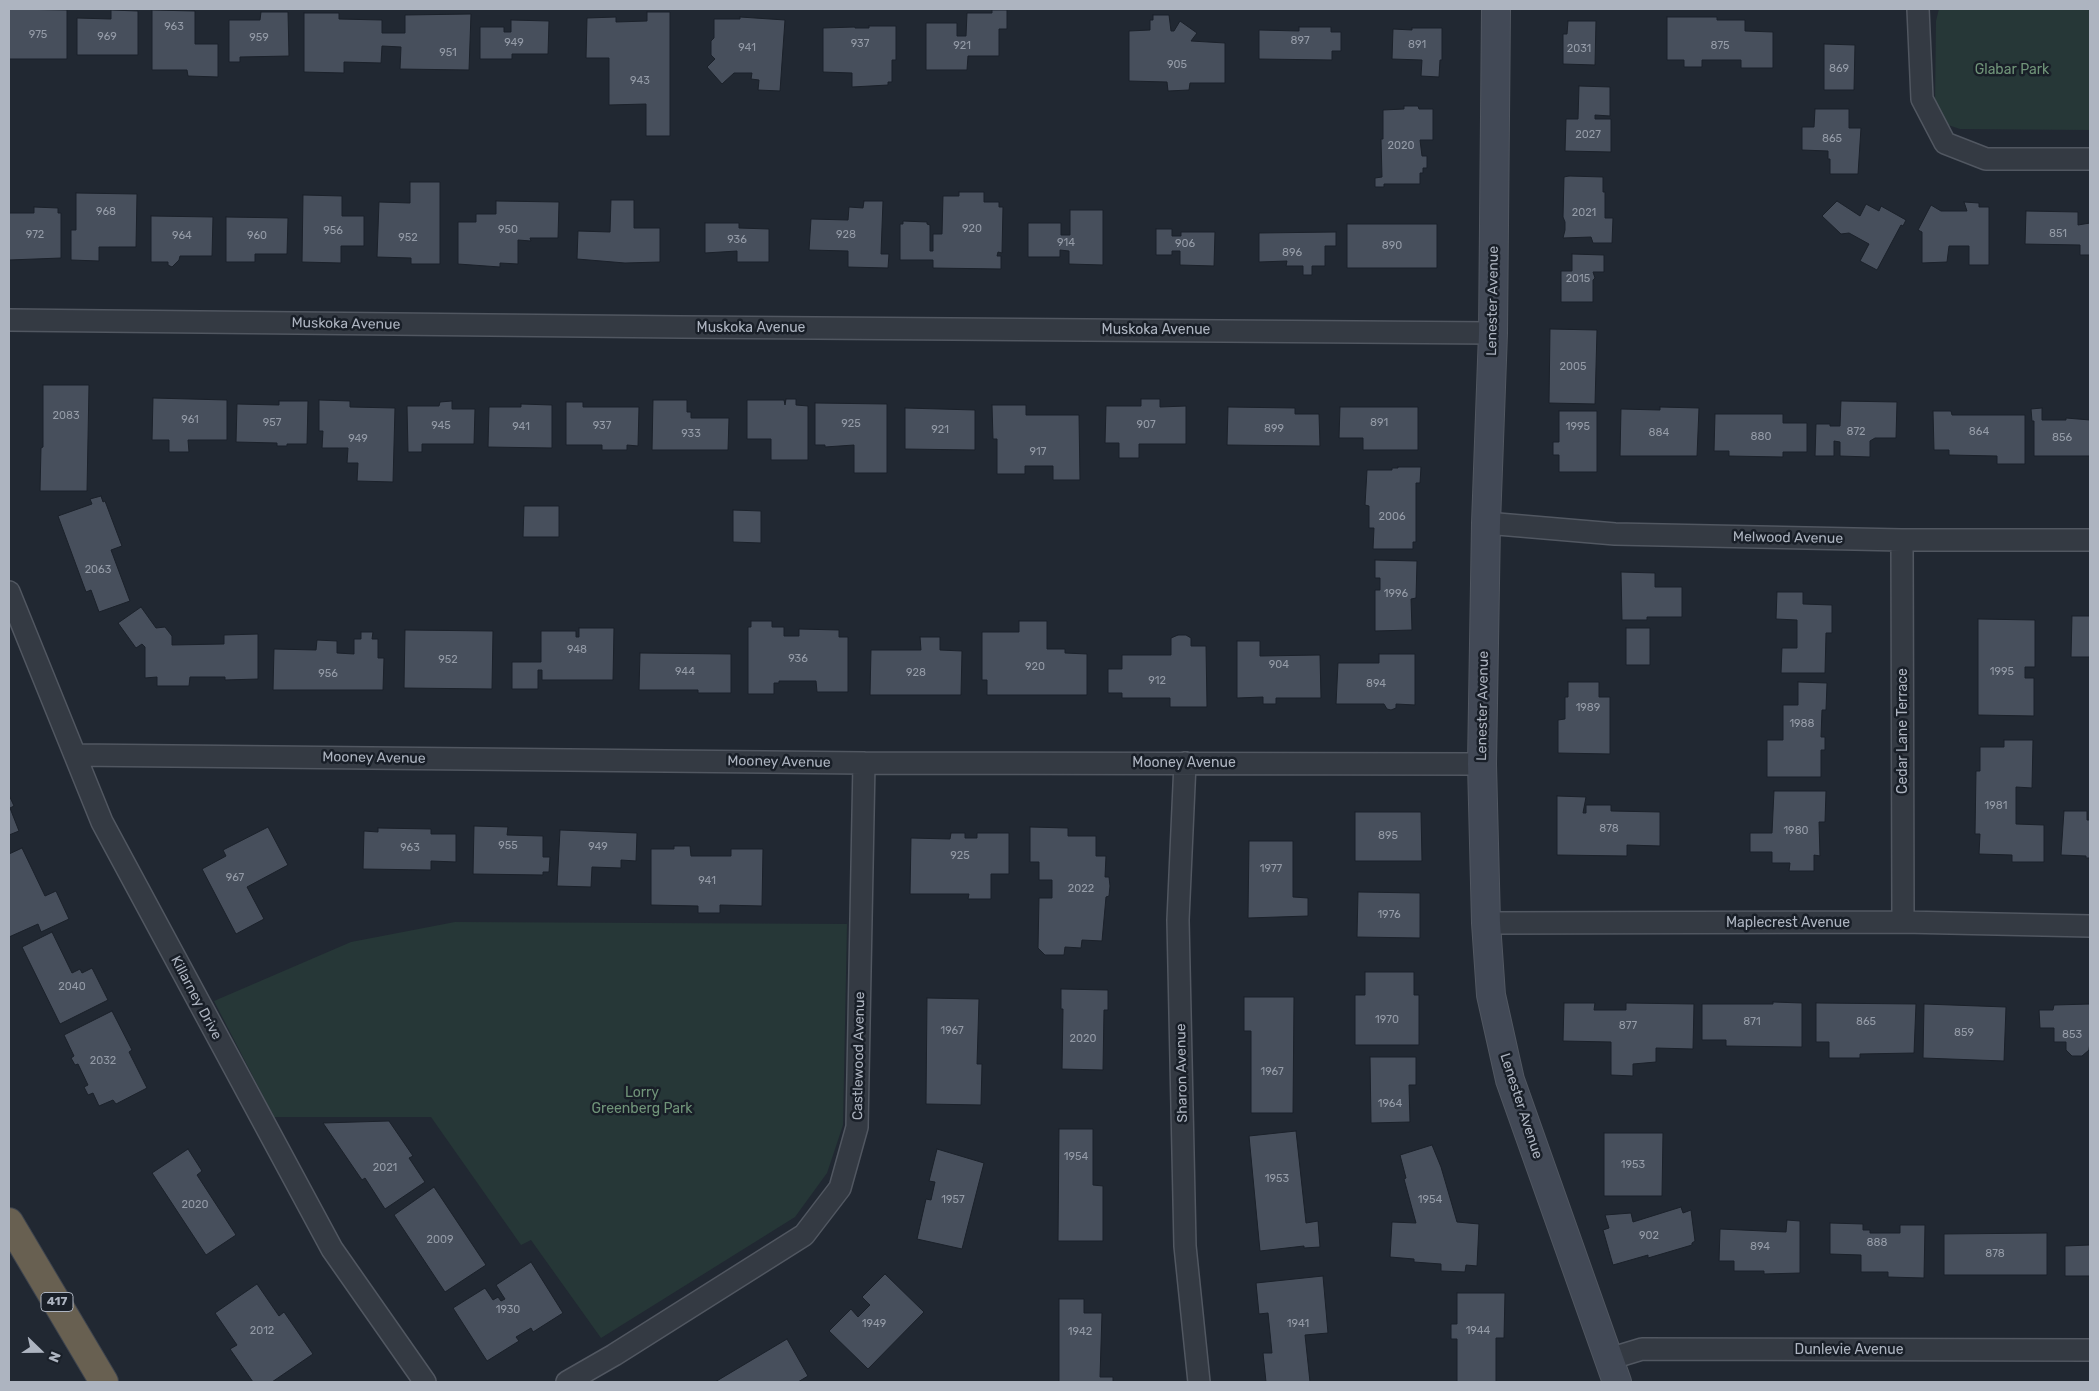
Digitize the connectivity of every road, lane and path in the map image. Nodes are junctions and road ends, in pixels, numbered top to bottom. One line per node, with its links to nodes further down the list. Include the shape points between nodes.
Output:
1 (1496, 9): 5 (street, Lenester Avenue)
2 (1918, 9): 3 (street, via 1922,99 1945,142 1986,159)
3 (2090, 159)
4 (9, 320): 5 (street, Muskoka Avenue)
5 (1493, 333): 6 (street, Lenester Avenue)
6 (1486, 522): 7 (street, Melwood Avenue, via 1615,534); 13 (street, Lenester Avenue)
7 (1902, 540): 8 (street, Melwood Avenue); 14 (street, Cedar Lane Terrace)
8 (2090, 540)
9 (9, 592): 10 (street, Killarney Drive)
10 (75, 755): 11 (street, Mooney Avenue); 21 (street, Killarney Drive, via 102,822 332,1249)
11 (864, 763): 12 (street, Mooney Avenue); 22 (street, Castlewood Avenue, via 857,1127 840,1188 804,1235 614,1356)
12 (1184, 763): 13 (street, Mooney Avenue); 23 (street, Sharon Avenue, via 1178,920 1185,1236)
13 (1482, 764): 15 (street, Lenester Avenue)
14 (1903, 922): 15 (street, Maplecrest Avenue); 16 (street, Maplecrest Avenue)
15 (1486, 923): 19 (street, Lenester Avenue, via 1491,995 1510,1080)
16 (2090, 926)
17 (9, 1222): 20 (highway, 417)
18 (2090, 1350): 19 (street, Dunlevie Avenue, via 1642,1350)
19 (1613, 1371)
20 (104, 1382)
21 (425, 1382)
22 (567, 1382)
23 (1199, 1382)

